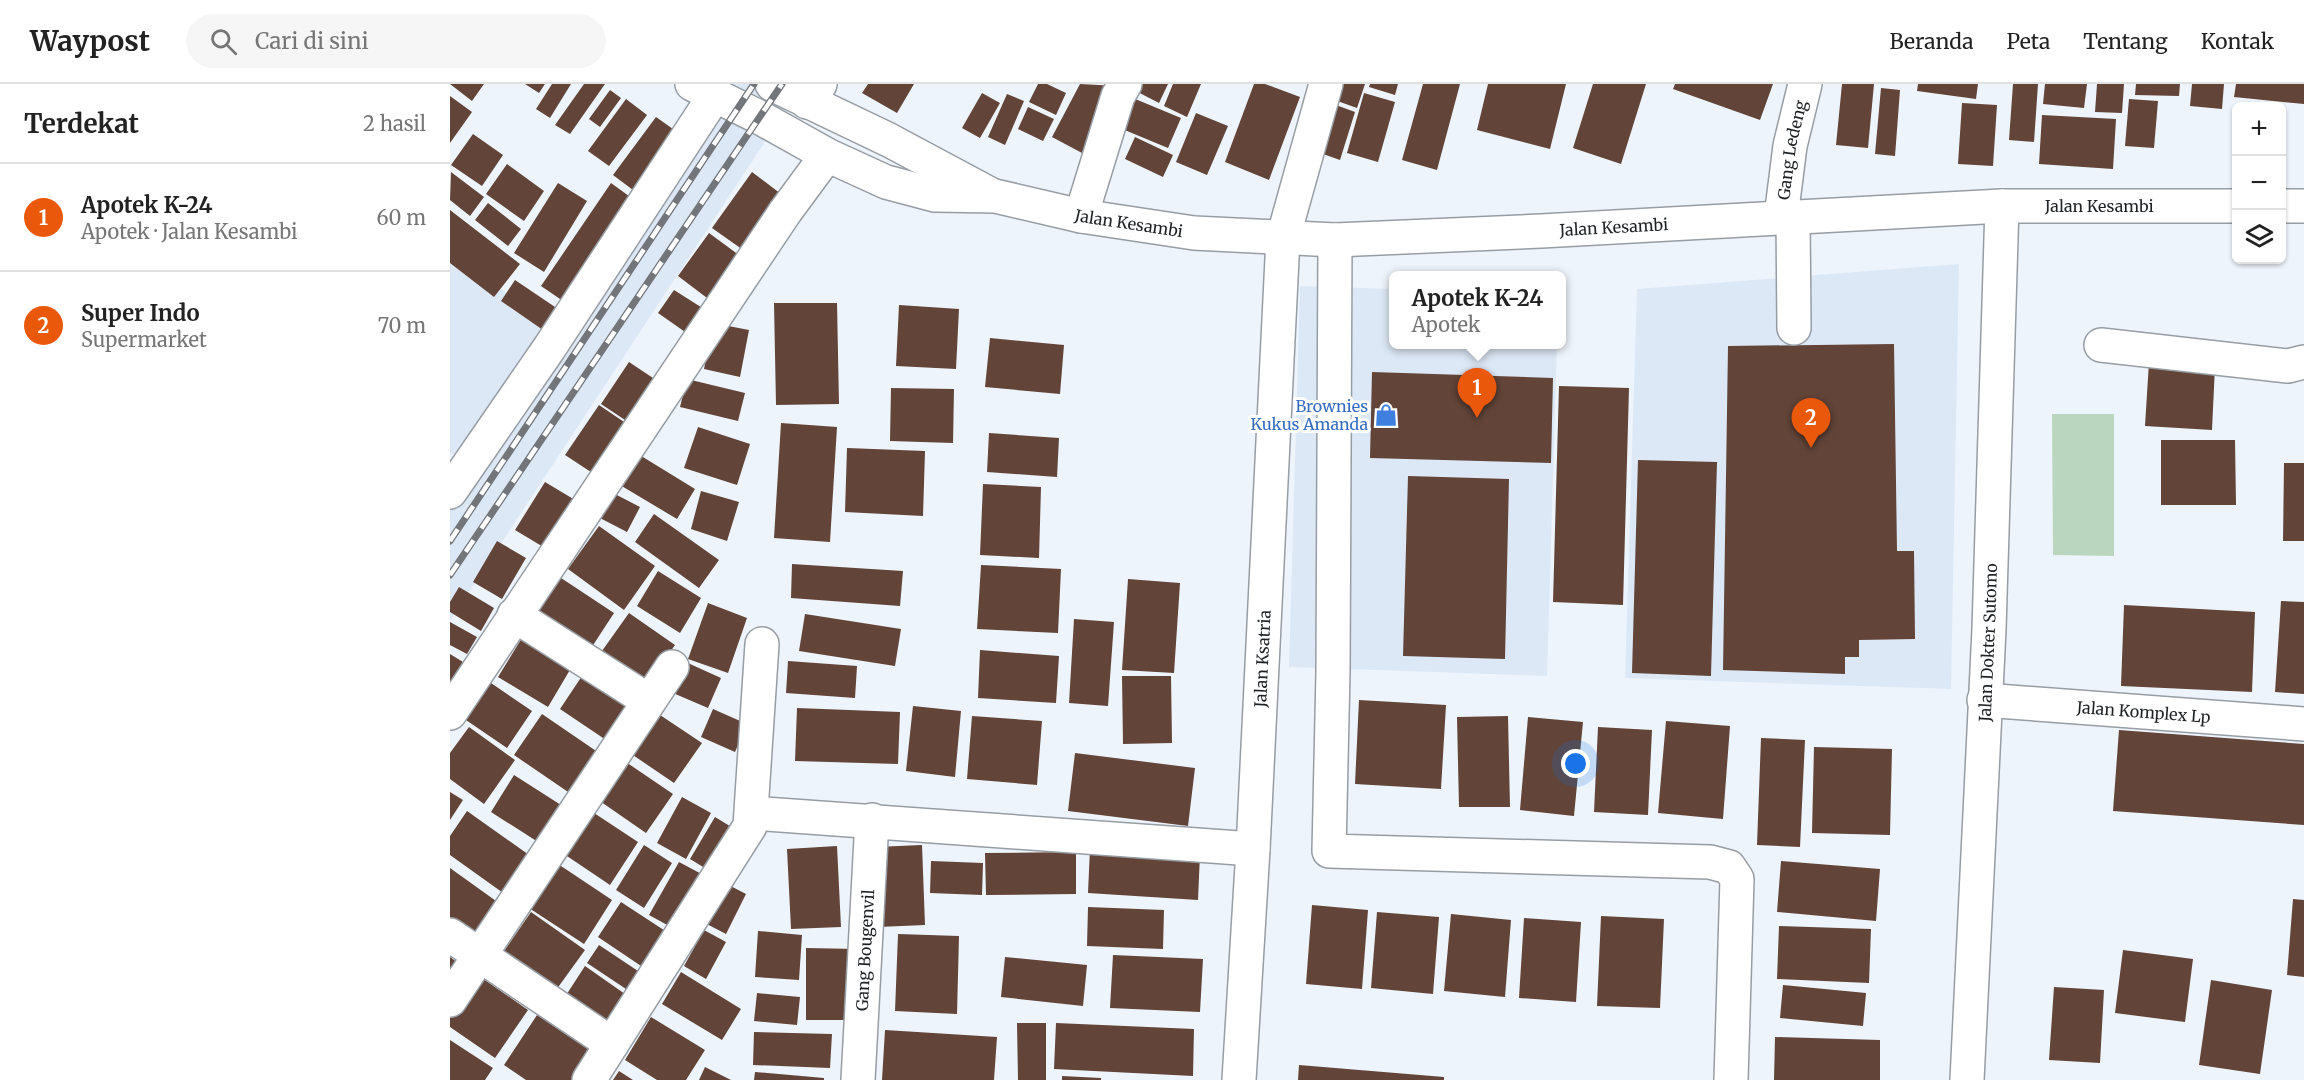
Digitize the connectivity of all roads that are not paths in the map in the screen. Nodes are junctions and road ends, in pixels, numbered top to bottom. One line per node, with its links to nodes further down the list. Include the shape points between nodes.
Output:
1 (772, 84): 6 (street, Jalan Kesambi)
2 (1125, 84): 13 (street)
3 (1326, 84): 15 (street, Jalan Ksatria)
4 (1805, 84): 14 (street, Gang Ledeng, via 1790,146)
5 (704, 90): 7 (street, Jalan Kesambi); 20 (street, via 550,347)
6 (814, 93): 8 (street, Jalan Kesambi, via 889,140)
7 (827, 155): 8 (street, Jalan Kesambi, via 885,182 934,195); 21 (street, via 784,212)
8 (995, 196): 13 (street, Jalan Kesambi)
9 (2002, 206): 10 (street, Jalan Kesambi); 14 (street, Jalan Kesambi); 24 (street, Jalan Dokter Sutomo)
10 (2232, 206)
11 (2286, 206): 12 (street)
12 (2304, 206)
13 (1081, 216): 15 (street, Jalan Kesambi, via 1194,233)
14 (1787, 217): 16 (street, Jalan Kesambi); 17 (street, Gang Ledeng)
15 (1282, 238): 16 (street, Jalan Kesambi); 30 (street, Jalan Ksatria)
16 (1335, 240): 38 (street, via 1334,672 1329,851 1710,862 1729,867 1737,879)
17 (1794, 328)
18 (2101, 345): 19 (street, via 2288,366)
19 (2304, 362)
20 (450, 492)
21 (514, 615): 25 (street); 26 (street)
22 (762, 644): 28 (street)
23 (672, 667): 25 (street)
24 (1984, 700): 27 (street, Jalan Komplex Lp); 39 (street, Jalan Dokter Sutomo)
25 (649, 701): 32 (street)
26 (450, 713)
27 (2304, 724)
28 (752, 813): 29 (street); 34 (street, via 750,826)
29 (872, 820): 30 (street); 36 (street, Gang Bougenvil)
30 (1253, 849): 37 (street, Jalan Ksatria)
31 (450, 935): 32 (street)
32 (480, 955): 33 (street); 34 (street)
33 (450, 999)
34 (612, 1044): 35 (street)
35 (589, 1080)
36 (858, 1080)
37 (1239, 1080)
38 (1731, 1080)
39 (1967, 1080)

